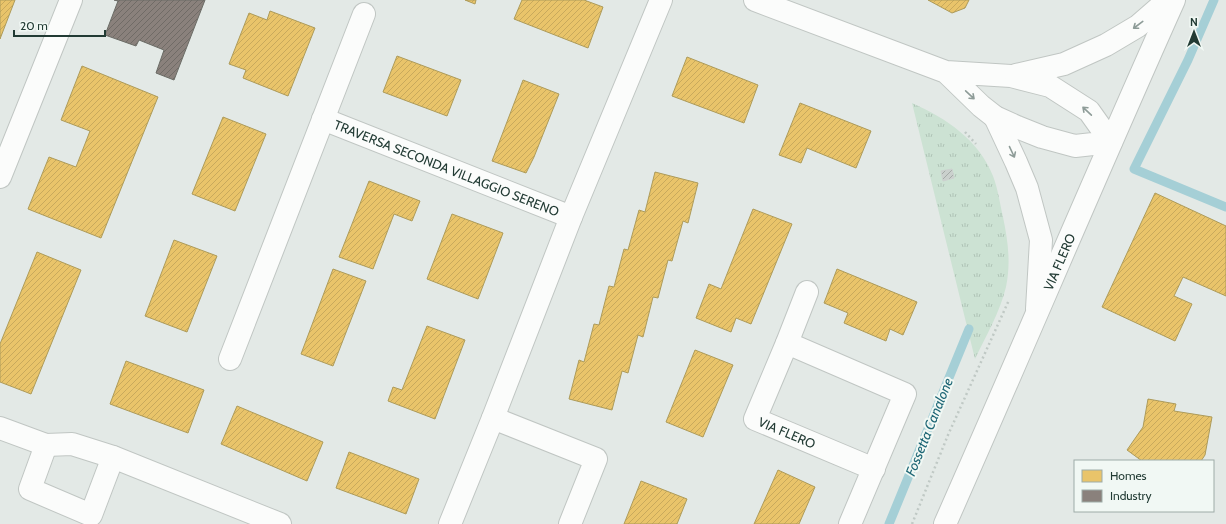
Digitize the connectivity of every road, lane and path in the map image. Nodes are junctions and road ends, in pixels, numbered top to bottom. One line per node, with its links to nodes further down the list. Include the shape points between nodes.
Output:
1 (71, 0): 14 (street)
2 (661, 0): 15 (street, TRAVERSA SECONDA VILLAGGIO SERENO)
3 (755, 0): 7 (street)
4 (1168, 0): 8 (street, one-way to 8, via 1138,26 1106,45 1064,64)
5 (1174, 0): 12 (street, VIA FLERO)
6 (364, 14): 10 (street, TRAVERSA SECONDA VILLAGGIO SERENO)
7 (946, 72): 8 (street); 9 (street, one-way to 9)
8 (1011, 76): 12 (street, one-way to 8, via 1089,111 1050,86)
9 (995, 117): 12 (street, via 1042,137 1075,146); 18 (street, one-way to 18, via 1027,188 1041,240)
10 (323, 119): 15 (street, TRAVERSA SECONDA VILLAGGIO SERENO); 20 (street, TRAVERSA SECONDA VILLAGGIO SERENO)
11 (965, 132): 13 (path)
12 (1111, 142): 18 (street, VIA FLERO)
13 (979, 147)
14 (0, 177)
15 (571, 217): 21 (street, TRAVERSA SECONDA VILLAGGIO SERENO)
16 (807, 292): 19 (street, VIA FLERO)
17 (1010, 298): 30 (path, via 948,435)
18 (1037, 311): 31 (street, VIA FLERO)
19 (787, 343): 25 (street, via 905,394); 25 (street, VIA FLERO, via 755,419)
20 (230, 359)
21 (493, 418): 27 (street, TRAVERSA SECONDA VILLAGGIO SERENO); 28 (street, via 596,459)
22 (0, 428): 23 (street)
23 (46, 445): 24 (street, via 72,444); 24 (street, via 30,489 91,515)
24 (113, 458): 26 (street)
25 (874, 469): 29 (street)
26 (280, 524)
27 (450, 524)
28 (570, 524)
29 (850, 524)
30 (912, 524)
31 (945, 524)

